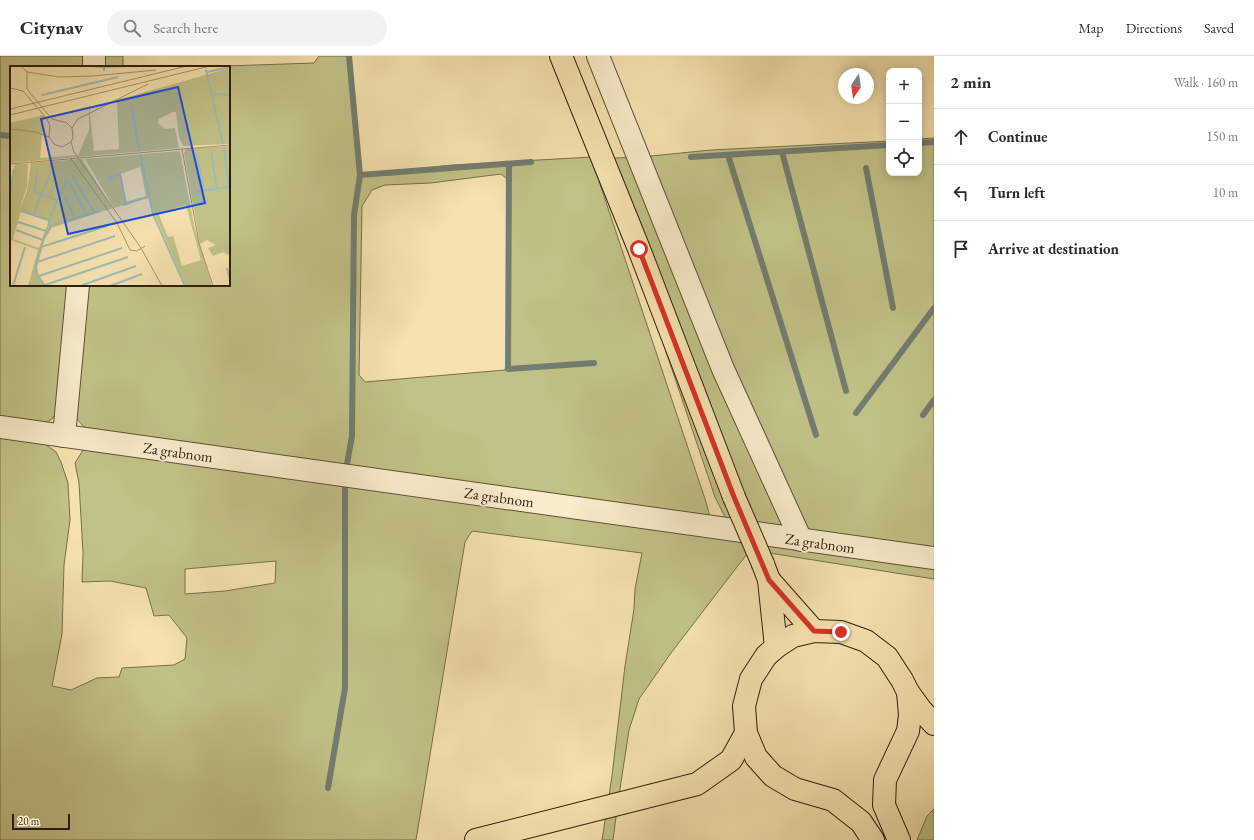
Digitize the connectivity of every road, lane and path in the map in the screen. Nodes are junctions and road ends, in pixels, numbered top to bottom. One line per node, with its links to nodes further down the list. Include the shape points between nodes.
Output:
1 (561, 56): 8 (main road, bridge, via 639,249 734,497)
2 (598, 56): 6 (street, via 723,369)
3 (78, 286): 5 (street)
4 (0, 427): 5 (street, Za grabnom)
5 (64, 436): 6 (street, Za grabnom)
6 (801, 540): 7 (street, Za grabnom)
7 (934, 558)
8 (766, 572): 9 (main road); 10 (main road)
9 (814, 631): 10 (main road, via 793,636); 11 (main road, via 841,632 866,641 887,657)
10 (776, 647): 14 (main road, via 766,656 751,679 744,706)
11 (908, 692): 12 (main road); 13 (main road)
12 (910, 715): 15 (main road); 16 (main road, via 908,731 885,780 884,805)
13 (934, 724)
14 (746, 733): 17 (main road, via 756,757 773,776 795,789 833,800 861,822); 18 (main road, via 731,760 696,784)
15 (934, 740)
16 (897, 837)
17 (872, 838)
18 (476, 840)

